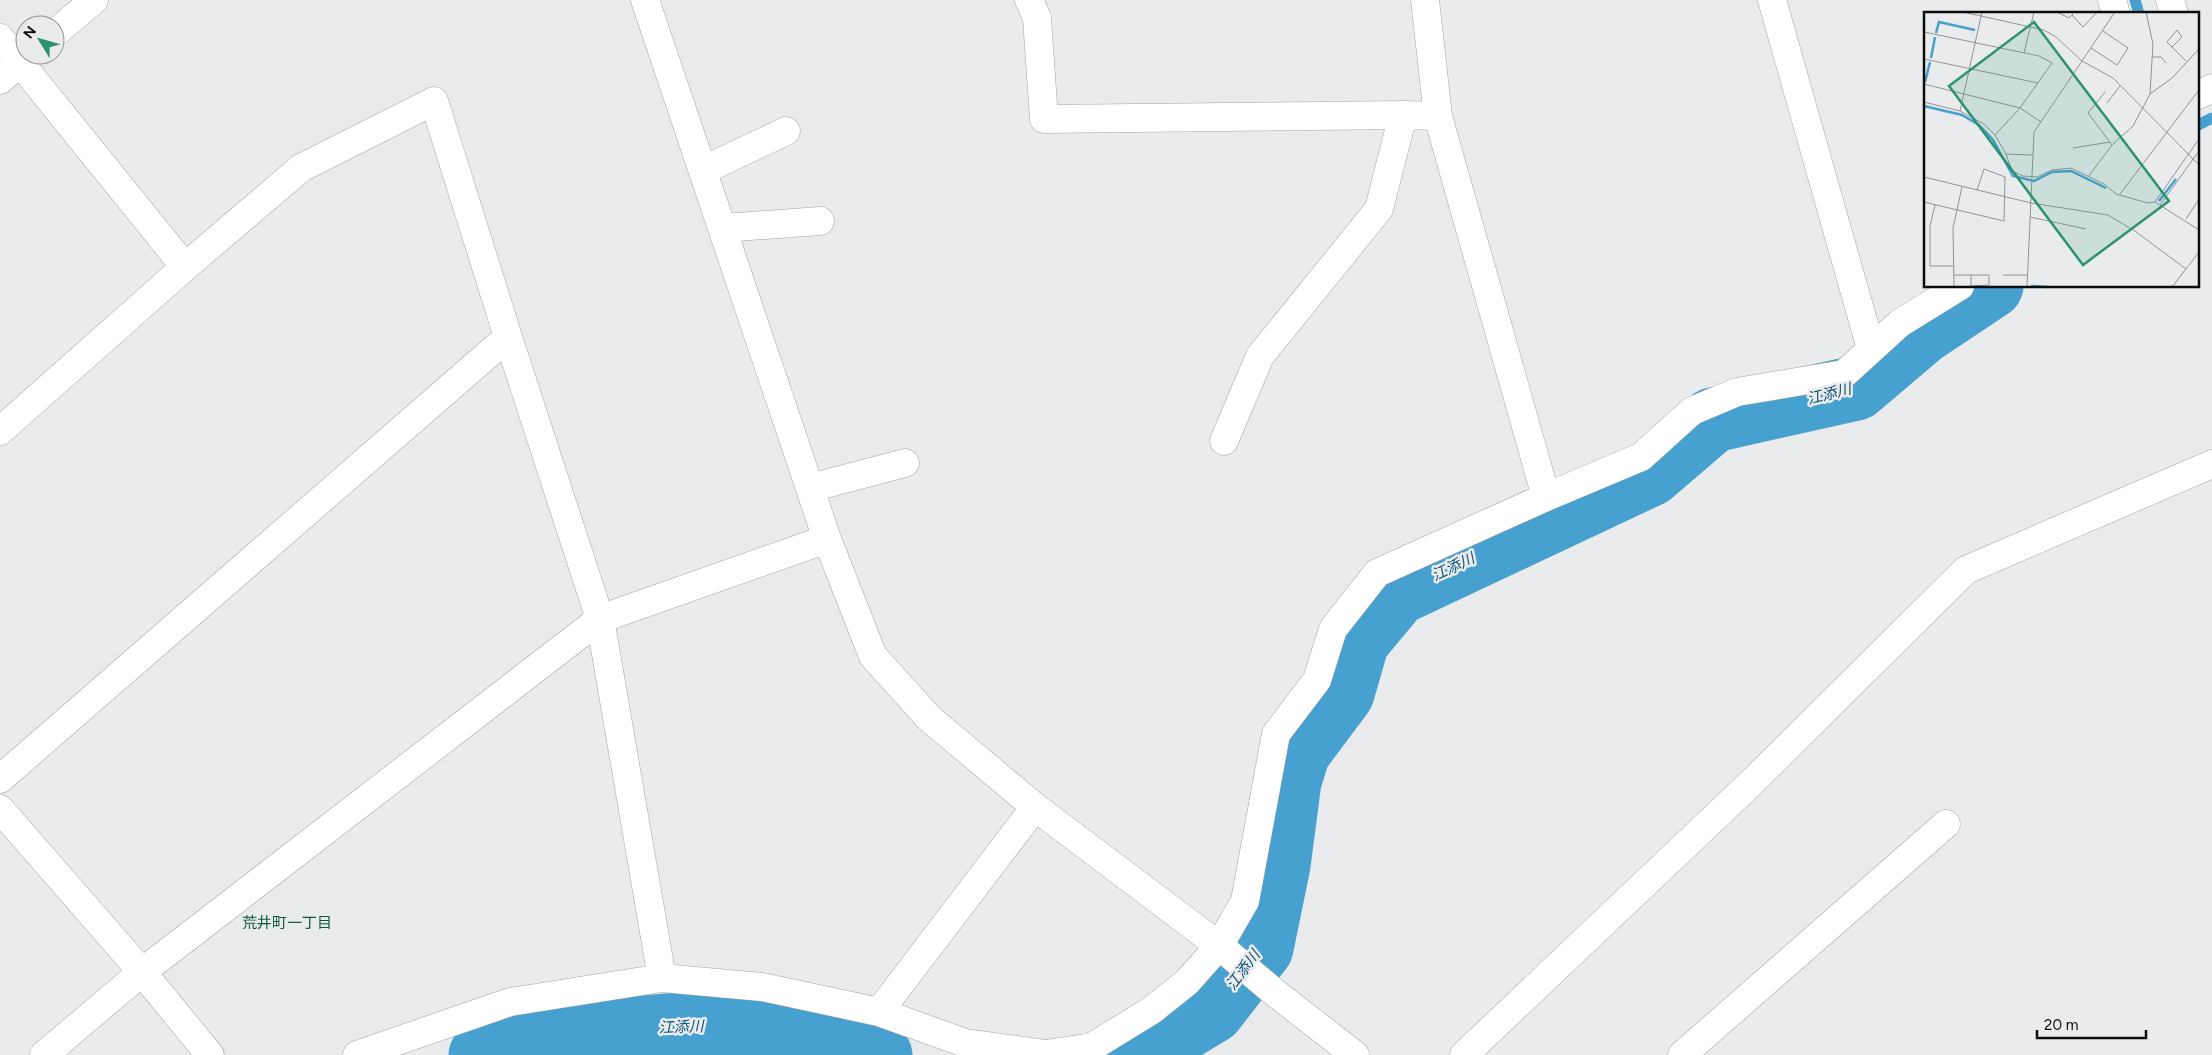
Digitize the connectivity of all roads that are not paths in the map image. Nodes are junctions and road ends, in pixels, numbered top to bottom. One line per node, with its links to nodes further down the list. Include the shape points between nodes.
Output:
1 (94, 0): 6 (street)
2 (645, 0): 17 (street)
3 (1029, 0): 14 (street, via 1037,18 1044,119)
4 (1425, 0): 15 (street)
5 (1772, 0): 23 (street)
6 (65, 25)
7 (0, 38): 8 (street)
8 (15, 51)
9 (18, 65): 11 (street)
10 (30, 65): 20 (street)
11 (0, 80)
12 (2212, 88): 13 (street)
13 (2200, 94)
14 (1403, 115): 15 (street); 25 (street, via 1379,209 1260,356)
15 (1438, 116): 29 (street)
16 (786, 131): 17 (street)
17 (704, 170): 19 (street)
18 (820, 221): 19 (street)
19 (723, 228): 28 (street)
20 (184, 267): 22 (street, via 301,168 434,101); 24 (street)
21 (1957, 288): 23 (street, via 1900,324)
22 (508, 337): 31 (street); 32 (street)
23 (1870, 349): 29 (street, via 1844,374 1737,392 1692,411 1641,458)
24 (0, 431)
25 (1224, 441)
26 (905, 463): 28 (street)
27 (2212, 464): 44 (street, via 1966,570 1750,784)
28 (810, 488): 30 (street)
29 (1546, 497): 36 (street, via 1377,572 1333,629 1316,680 1276,734 1245,901)
30 (827, 539): 31 (street); 33 (street, via 873,656 929,718)
31 (600, 619): 37 (street); 38 (street)
32 (0, 779)
33 (1035, 807): 36 (street); 39 (street)
34 (0, 809): 37 (street)
35 (1946, 824): 45 (street)
36 (1220, 947): 39 (street, via 1187,982 1152,1010 1092,1047 1046,1054 966,1043); 43 (street)
37 (142, 972): 40 (street); 41 (street)
38 (662, 978): 39 (street, via 762,987); 42 (street, via 510,1002)
39 (880, 1012)
40 (44, 1055)
41 (210, 1055)
42 (357, 1055)
43 (1355, 1055)
44 (1464, 1055)
45 (1682, 1055)

